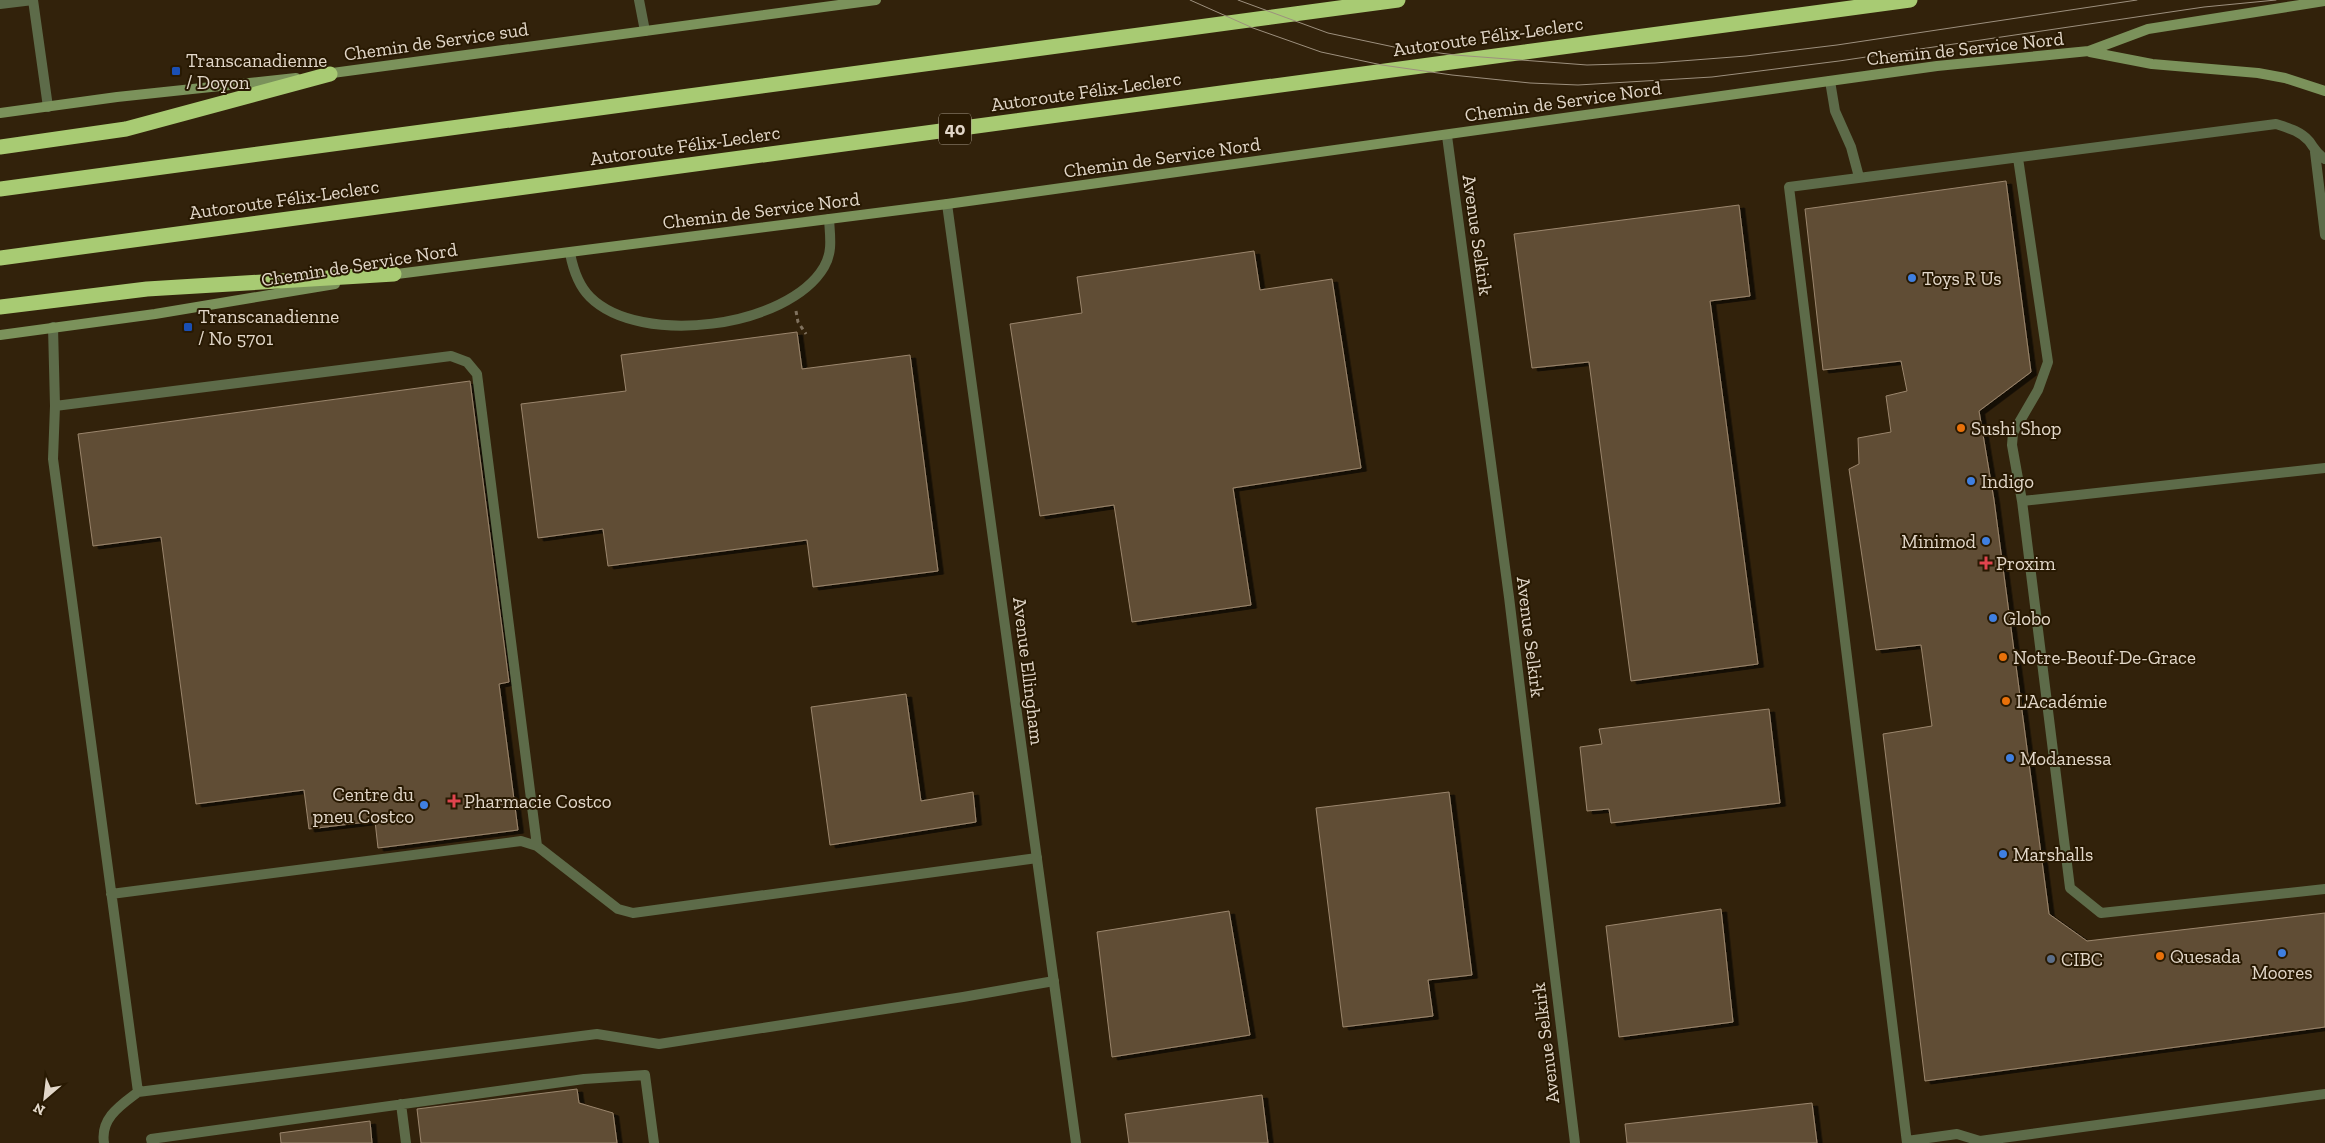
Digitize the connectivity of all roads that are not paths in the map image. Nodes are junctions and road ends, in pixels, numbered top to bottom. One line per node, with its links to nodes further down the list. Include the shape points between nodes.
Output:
1 (33, 0): 7 (street); 13 (street)
2 (639, 0): 8 (street)
3 (876, 0): 8 (main road, Chemin de Service sud)
4 (1398, 0): 21 (highway)
5 (1910, 0): 26 (highway, Autoroute Félix-Leclerc / 40)
6 (2325, 0): 9 (main road, Chemin de Service Nord, via 2148,29)
7 (0, 4)
8 (645, 31): 10 (main road, Chemin de Service sud)
9 (2089, 52): 11 (main road, Chemin de Service Nord, via 1936,66); 12 (main road, via 2152,64 2258,72)
10 (330, 74): 13 (main road, Chemin de Service sud); 16 (highway, via 126,129)
11 (1830, 81): 15 (main road, Chemin de Service Nord); 20 (street, via 1835,111 1851,147)
12 (2325, 91)
13 (48, 106): 14 (main road, Chemin de Service sud)
14 (0, 113)
15 (1447, 136): 22 (main road, Chemin de Service Nord); 48 (street, Avenue Selkirk, via 1509,597)
16 (0, 147)
17 (2314, 152): 18 (street, via 2309,141 2296,131 2276,124); 19 (street); 24 (street)
18 (2018, 158): 20 (street); 33 (street, via 2048,362 2038,390 2013,433 2012,445)
19 (2325, 159)
20 (1858, 177): 42 (street, via 1789,187)
21 (0, 189)
22 (947, 204): 23 (main road, Chemin de Service Nord); 35 (street, Avenue Ellingham)
23 (829, 219): 25 (main road, Chemin de Service Nord); 25 (street, via 831,249 824,268 813,281 780,304 720,322 684,326 619,315 590,297 576,277)
24 (2325, 235)
25 (570, 253): 27 (main road, Chemin de Service Nord)
26 (0, 258)
27 (394, 274): 28 (highway, via 147,289); 29 (main road, Chemin de Service Nord, via 155,314)
28 (0, 307)
29 (53, 327): 30 (main road, Chemin de Service Nord); 31 (street)
30 (0, 335)
31 (55, 406): 34 (street, via 451,356 467,362 477,374); 37 (street, via 53,459)
32 (2325, 468): 33 (street)
33 (2022, 501): 36 (street, via 2070,888 2101,913)
34 (537, 846): 35 (street, via 618,909 633,913); 37 (street, via 522,841)
35 (1037, 858): 38 (street, Avenue Ellingham)
36 (2325, 889)
37 (111, 894): 39 (street)
38 (1054, 981): 39 (street, via 659,1044 597,1034); 47 (street, Avenue Ellingham)
39 (138, 1092): 43 (street, via 111,1113 103,1136)
40 (2325, 1094): 42 (street, via 1980,1141 1957,1134)
41 (401, 1104): 44 (street, via 151,1139); 45 (street); 46 (street, via 584,1078 645,1075)
42 (1907, 1142)
43 (104, 1143)
44 (152, 1143)
45 (406, 1143)
46 (654, 1143)
47 (1076, 1143)
48 (1575, 1143)

